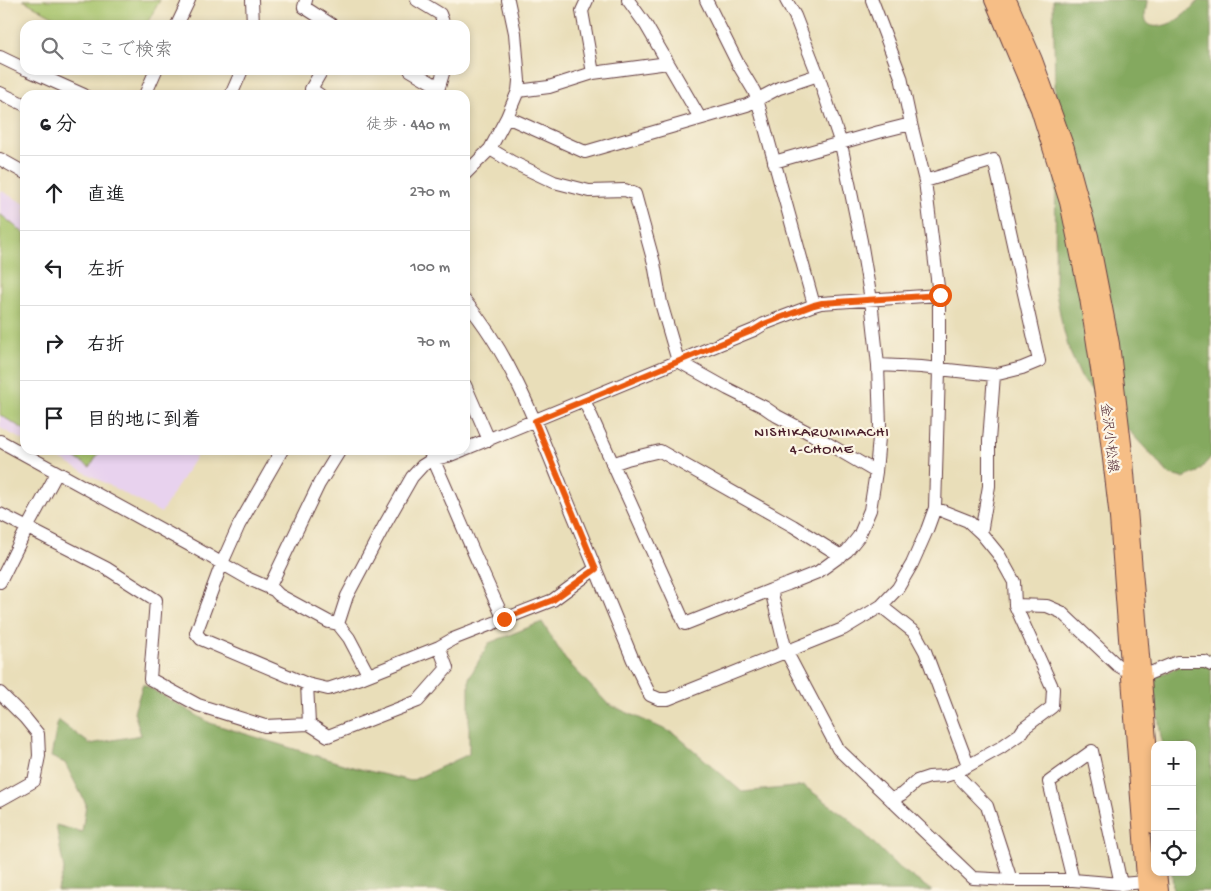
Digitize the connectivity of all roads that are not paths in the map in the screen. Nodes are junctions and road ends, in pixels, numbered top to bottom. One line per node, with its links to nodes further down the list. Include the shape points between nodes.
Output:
1 (188, 0): 13 (street)
2 (252, 0): 14 (street)
3 (306, 0): 15 (street, via 304,7)
4 (417, 0): 16 (street, via 440,14)
5 (508, 0): 34 (street)
6 (586, 0): 20 (street, via 582,11)
7 (628, 0): 18 (street)
8 (706, 0): 36 (street)
9 (786, 0): 27 (street)
10 (872, 0): 40 (street, via 901,77)
11 (994, 0): 89 (main road, 金沢小松線, via 1039,109 1068,202 1088,298 1105,408)
12 (1008, 0): 89 (main road, 金沢小松線, via 1066,148 1090,236 1111,344 1125,461)
13 (179, 20)
14 (253, 20)
15 (324, 20)
16 (442, 20)
17 (0, 57): 19 (street)
18 (668, 63): 20 (street); 39 (street)
19 (20, 66)
20 (593, 72): 34 (street, via 549,87)
21 (39, 75): 28 (street)
22 (154, 75): 29 (street)
23 (240, 75): 30 (street)
24 (319, 75): 31 (street)
25 (416, 75): 32 (street)
26 (442, 75): 33 (street)
27 (818, 76): 36 (street, via 778,88); 41 (street)
28 (73, 90)
29 (146, 90)
30 (233, 90)
31 (312, 90)
32 (435, 90)
33 (436, 90)
34 (518, 91): 38 (street)
35 (0, 93): 37 (street)
36 (758, 99): 39 (street); 44 (street)
37 (20, 103)
38 (507, 117): 39 (street, via 585,152); 42 (street)
39 (700, 118)
40 (911, 124): 41 (street); 47 (street)
41 (841, 144): 44 (street); 49 (street)
42 (490, 149): 45 (street); 52 (street, via 554,182 590,191 625,190 635,194)
43 (0, 160): 46 (street)
44 (774, 162): 50 (street)
45 (470, 169)
46 (20, 170)
47 (925, 181): 48 (street); 55 (street, via 994,160 1039,362)
48 (940, 295): 49 (street); 54 (street)
49 (871, 300): 50 (street); 53 (street)
50 (814, 305): 52 (street)
51 (470, 308): 58 (street, via 504,357)
52 (678, 361): 57 (street); 69 (street)
53 (878, 365): 54 (street); 69 (street, via 880,426)
54 (939, 370): 55 (street); 71 (street)
55 (994, 375): 74 (street, via 989,486)
56 (470, 396): 59 (street)
57 (584, 400): 58 (street); 68 (street)
58 (535, 421): 59 (street); 77 (street)
59 (489, 440): 61 (street)
60 (0, 441): 62 (street)
61 (470, 448)
62 (20, 452)
63 (25, 455): 70 (street)
64 (279, 455): 76 (street, via 239,525)
65 (337, 455): 79 (street, via 319,484)
66 (430, 455): 84 (street, via 412,477 384,526 347,596)
67 (431, 455): 83 (street)
68 (612, 464): 75 (street, via 660,450); 80 (street, via 685,624)
69 (876, 472): 75 (street, via 870,510 859,536)
70 (58, 473): 73 (street); 76 (street)
71 (934, 508): 74 (street, via 968,521); 82 (street, via 912,564 898,588)
72 (0, 514): 73 (street)
73 (27, 528): 78 (street); 92 (street, via 106,568 156,600 150,679 198,705 265,726)
74 (981, 533): 81 (street, via 999,555 1014,582)
75 (840, 556): 80 (street, via 818,572)
76 (222, 563): 79 (street); 90 (street, via 196,633 201,639)
77 (596, 569): 83 (street, via 553,600); 86 (street, via 633,660 650,695 659,699 668,699)
78 (0, 581)
79 (269, 588): 84 (street)
80 (771, 590): 86 (street)
81 (1015, 605): 89 (street, via 1047,606 1061,612 1117,665); 93 (street, via 1053,689 1052,707 1020,734)
82 (881, 606): 86 (street, via 843,629); 93 (street, via 915,633 926,651)
83 (504, 619): 85 (street)
84 (338, 624): 88 (street)
85 (439, 647): 88 (street); 92 (street, via 447,668 418,701 328,736)
86 (786, 651): 97 (street, via 838,749)
87 (1211, 665): 89 (street, via 1177,662)
88 (368, 674): 90 (street, via 328,689)
89 (1136, 674): 95 (main road, 金沢小松線); 102 (main road, 金沢小松線)
90 (307, 684): 92 (street)
91 (0, 693): 96 (street, via 38,734 39,756 34,781)
92 (309, 724)
93 (968, 766): 94 (street)
94 (955, 773): 97 (street, via 917,781); 99 (street, via 988,806)
95 (1151, 794)
96 (0, 800)
97 (891, 800): 99 (street, via 973,878)
98 (1158, 876): 103 (main road)
99 (1011, 880): 100 (street)
100 (1073, 880): 101 (street); 101 (street, via 1049,782 1092,751)
101 (1121, 884): 102 (street)
102 (1145, 887)
103 (1160, 891)

